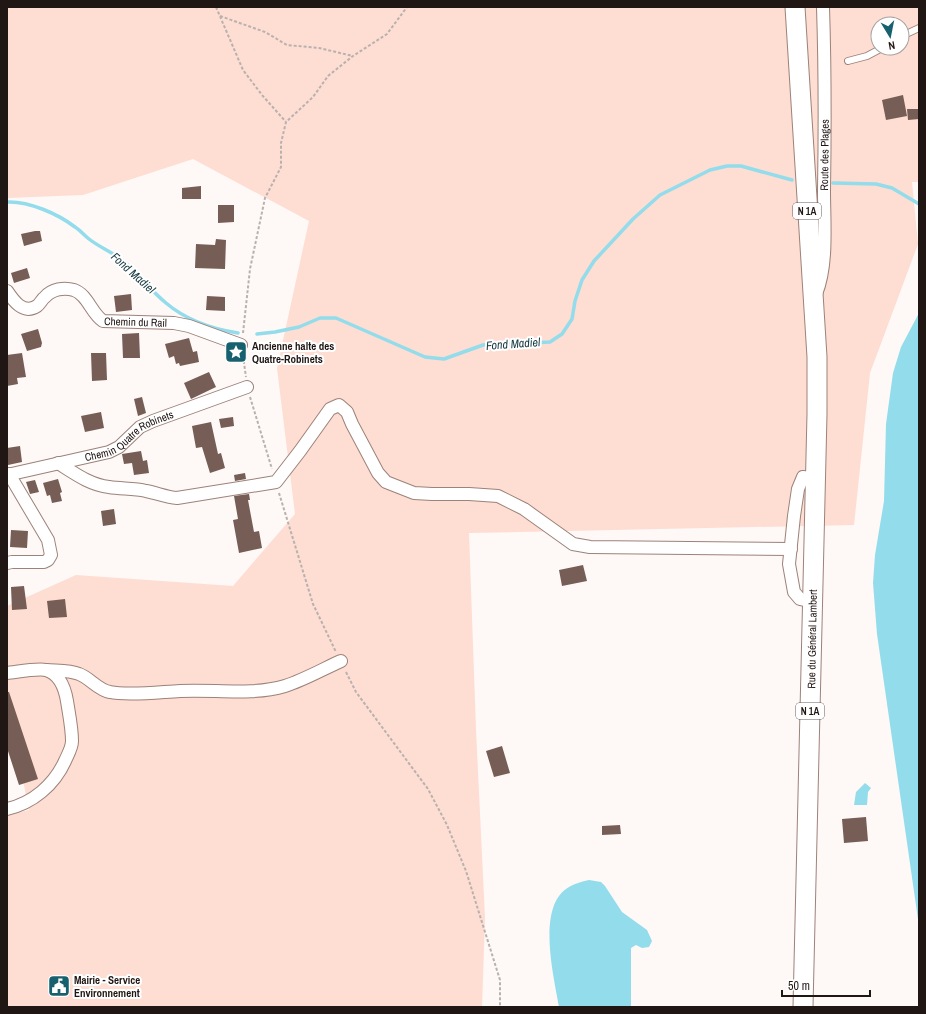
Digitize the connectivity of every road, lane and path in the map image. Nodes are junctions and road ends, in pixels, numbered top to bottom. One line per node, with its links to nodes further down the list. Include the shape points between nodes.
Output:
1 (216, 7): 5 (path)
2 (407, 7): 7 (path, via 387,34)
3 (795, 7): 11 (main road, Route des Plages / N 1A)
4 (824, 7): 11 (street, Route des Plages / N 1a, via 824,238 822,281)
5 (220, 16): 7 (path, via 266,32 287,45 319,48); 9 (path, via 243,70)
6 (870, 54): 8 (lane)
7 (353, 56): 9 (path, via 328,76 313,97)
8 (848, 62)
9 (286, 122): 12 (path, via 281,143 281,168 265,198 250,269)
10 (7, 291): 12 (street, Chemin du Rail, via 19,306 31,308 37,306 50,292 66,288 84,295 92,311 103,321 174,323)
11 (813, 302): 14 (main road, Route des Plages / N 1A)
12 (241, 345): 13 (path)
13 (247, 387): 15 (street, Chemin Quatre Robinets, via 140,427 119,447 108,452); 18 (path)
14 (817, 414): 17 (main road, Rue du Général Lambert / N 1A)
15 (58, 463): 16 (street, Chemin Quatre Robinets); 18 (street, via 96,484 145,490 177,498)
16 (8, 474): 20 (street, via 48,540 51,554 44,562)
17 (816, 479): 19 (street, via 803,477 798,489); 21 (main road, Rue du Général Lambert / N 1A)
18 (276, 482): 19 (street, via 330,409 339,405 347,412 378,473 386,482 414,493 498,496 524,509 573,544 590,547); 22 (path, via 313,604)
19 (791, 549): 21 (street, via 789,564 794,592 800,599)
20 (7, 563)
21 (813, 602): 27 (main road, Rue du Général Lambert / N 1A)
22 (341, 661): 23 (street, via 286,685 267,690 234,692 187,690 120,694 100,688 80,674); 26 (path, via 356,692 428,789 447,825 466,872 500,980)
23 (46, 670): 24 (street); 25 (street, via 61,681 66,694 72,731 69,753 56,777 44,790 18,807)
24 (7, 673)
25 (7, 810)
26 (500, 1007)
27 (803, 1007)

